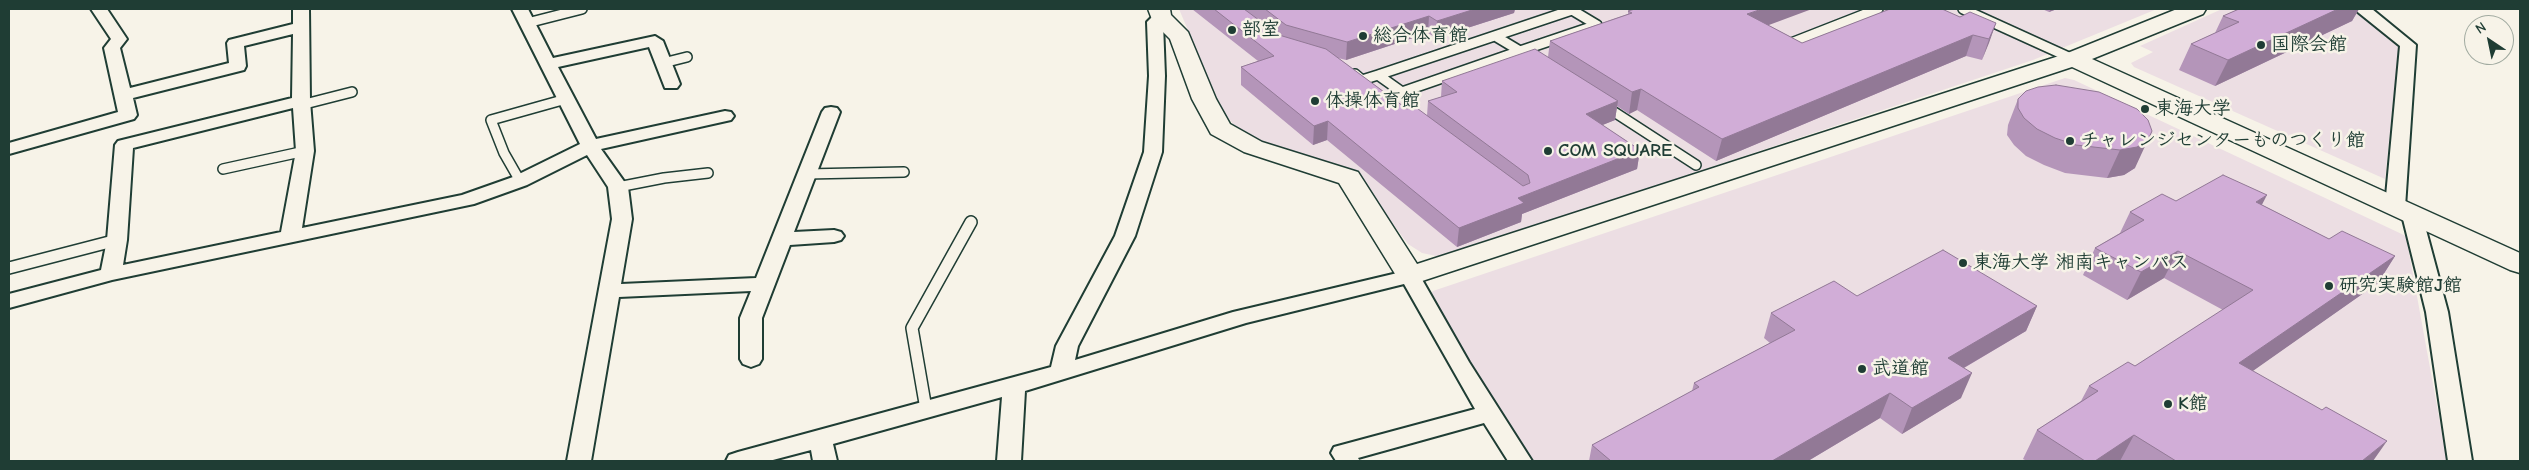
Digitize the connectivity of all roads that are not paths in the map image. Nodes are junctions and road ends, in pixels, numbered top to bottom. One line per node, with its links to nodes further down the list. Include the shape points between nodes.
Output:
1 (100, 9): 23 (street, via 119,39 112,48)
2 (582, 9): 9 (lane)
3 (1573, 9): 11 (lane); 13 (lane, via 1597,25)
4 (1878, 9): 12 (lane)
5 (1963, 9): 15 (lane)
6 (2195, 9): 15 (street)
7 (2362, 9): 40 (street, via 2408,45)
8 (1160, 13): 49 (street, via 1180,37 1204,99 1220,129 1253,147 1349,178); 54 (street, via 1155,22 1157,76 1153,152 1125,236 1067,346)
9 (524, 16): 17 (street)
10 (301, 18): 23 (street, via 235,43 238,66); 26 (street)
11 (1495, 36): 13 (lane); 19 (lane)
12 (1777, 48)
13 (1524, 54): 22 (lane)
14 (687, 57): 16 (lane)
15 (2073, 59): 40 (street); 49 (street)
16 (663, 63): 17 (street, via 654,41); 20 (street)
17 (548, 64): 25 (street)
18 (1349, 70): 19 (lane, via 1362,80)
19 (1378, 75): 22 (lane)
20 (671, 84)
21 (352, 92): 26 (lane)
22 (1402, 92): 24 (lane)
23 (122, 95): 31 (street, via 128,115)
24 (1386, 97)
25 (566, 99): 30 (street); 38 (lane, via 491,120)
26 (301, 103): 32 (street); 45 (street, via 124,145)
27 (1600, 103): 33 (lane)
28 (831, 112): 37 (street)
29 (725, 116): 30 (street)
30 (590, 146): 38 (street); 39 (street)
31 (9, 149)
32 (305, 151): 34 (lane); 42 (street)
33 (1696, 166)
34 (223, 170)
35 (904, 172): 37 (lane)
36 (708, 173): 39 (lane)
37 (806, 174): 44 (street)
38 (520, 181): 42 (street, via 432,209)
39 (618, 187): 51 (street, via 622,218)
40 (2403, 211): 46 (street); 65 (street, via 2437,312)
41 (971, 222): 56 (lane, via 912,328)
42 (291, 235): 48 (street)
43 (834, 236): 44 (street)
44 (781, 239): 50 (street)
45 (117, 240): 47 (lane); 48 (street)
46 (2520, 264)
47 (9, 268)
48 (111, 274): 52 (street)
49 (1410, 276): 54 (street, via 1241,317); 57 (street)
50 (763, 284): 51 (street); 53 (street, via 751,318)
51 (610, 291): 59 (street)
52 (9, 301)
53 (751, 359)
54 (1062, 371): 55 (street)
55 (1014, 386): 56 (street); 62 (street)
56 (926, 409): 58 (street)
57 (1490, 413): 63 (street, via 1343,453); 64 (street)
58 (820, 438): 60 (street); 61 (street)
59 (578, 461)
60 (738, 461)
61 (825, 461)
62 (1009, 461)
63 (1348, 461)
64 (1520, 461)
65 (2460, 461)

